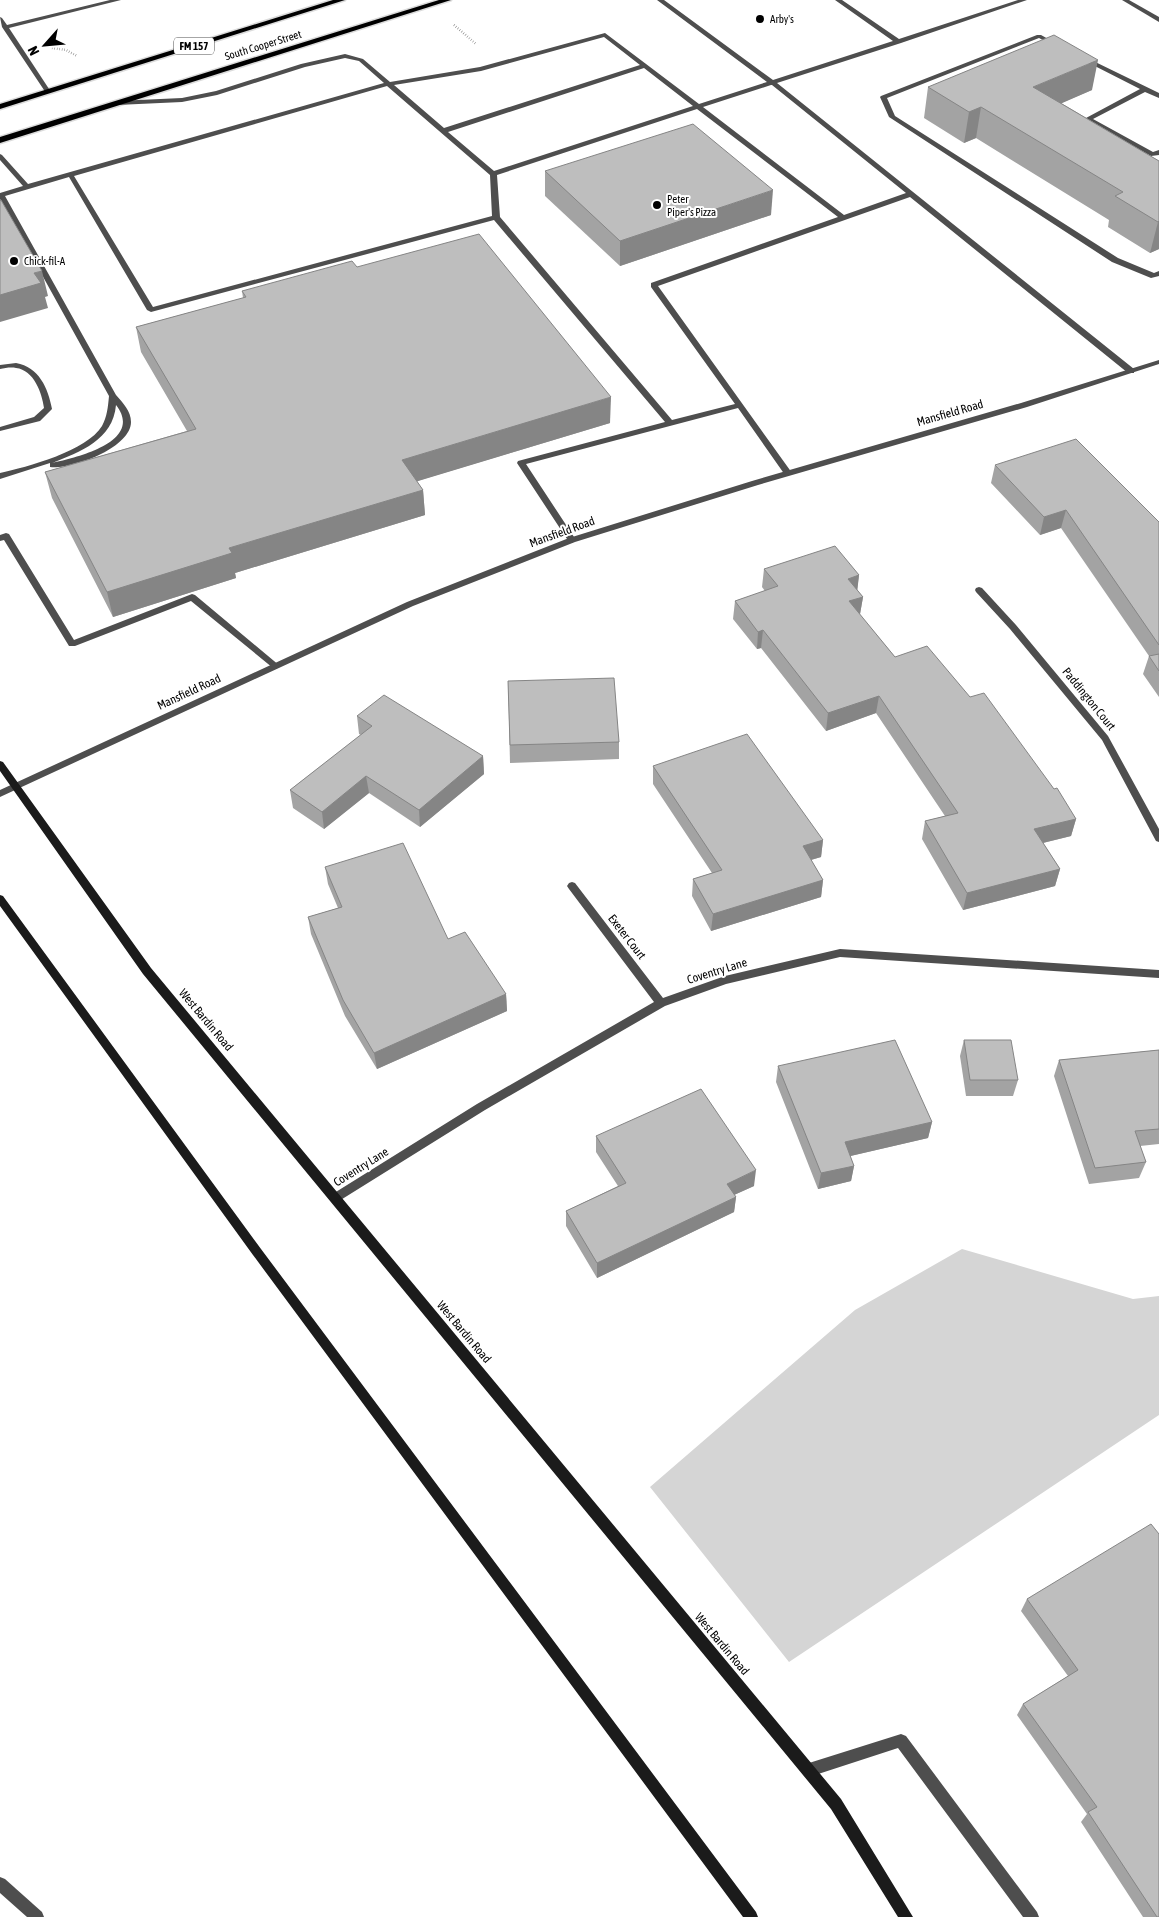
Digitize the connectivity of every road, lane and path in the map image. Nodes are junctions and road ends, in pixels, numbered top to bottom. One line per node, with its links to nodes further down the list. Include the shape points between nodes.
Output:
1 (118, 0): 11 (street)
2 (341, 0): 22 (main road, South Cooper Street / FM 157)
3 (447, 0): 24 (main road, South Cooper Street / FM 157)
4 (660, 0): 20 (street)
5 (838, 0): 12 (street)
6 (1024, 0): 12 (street)
7 (1126, 0): 9 (street)
8 (0, 19): 11 (street)
9 (1159, 20)
10 (453, 24): 14 (path)
11 (5, 27): 22 (street, via 9,38)
12 (899, 42): 20 (street)
13 (47, 46): 17 (path)
14 (481, 48)
15 (1065, 49): 38 (street, via 1039,36 883,97 892,117 1107,255 1154,276)
16 (1074, 54): 21 (street)
17 (79, 57)
18 (645, 66): 19 (street, via 605,35 481,69); 26 (street); 27 (street)
19 (388, 84): 24 (street, via 361,60 345,56 303,65 217,93 182,100); 27 (street); 31 (street)
20 (774, 84): 26 (street); 34 (street)
21 (1145, 90): 23 (street); 29 (street, via 1088,119 1153,155)
22 (48, 92): 25 (main road, South Cooper Street / FM 157)
23 (1159, 96)
24 (117, 103): 28 (main road, South Cooper Street / FM 157)
25 (0, 107)
26 (698, 108): 32 (street); 37 (street)
27 (443, 131): 32 (street)
28 (0, 140)
29 (1159, 152)
30 (0, 156): 33 (street)
31 (70, 174): 33 (street); 36 (street, via 151,310)
32 (493, 174): 36 (street)
33 (27, 186): 35 (street)
34 (911, 194): 37 (street); 41 (street)
35 (0, 195): 42 (street)
36 (496, 217): 44 (street)
37 (842, 218): 43 (street, via 654,285)
38 (1159, 273)
39 (1159, 362): 41 (street, Mansfield Road)
40 (0, 366): 45 (street, via 19,365 33,373 46,397 48,409 38,418)
41 (1131, 371): 47 (street, Mansfield Road)
42 (113, 396): 46 (street, via 111,417 101,434 76,452); 46 (street, via 121,404 128,422 119,437 101,453 55,465)
43 (740, 405): 44 (street); 47 (street)
44 (670, 423): 50 (street, via 521,463)
45 (0, 428)
46 (42, 465): 48 (street)
47 (788, 473): 50 (street, Mansfield Road)
48 (0, 476)
49 (0, 538): 52 (street, via 6,536 72,644 192,597)
50 (572, 540): 52 (street, Mansfield Road, via 410,604)
51 (980, 590): 56 (street, Paddington Court, via 1105,738)
52 (276, 666): 54 (street, Mansfield Road)
53 (0, 764): 54 (main road, West Bardin Road)
54 (15, 786): 55 (street, Mansfield Road); 61 (main road, West Bardin Road, via 148,971)
55 (0, 794)
56 (1159, 838)
57 (572, 886): 60 (street, Exeter Court)
58 (0, 899): 65 (main road, via 275,1276)
59 (1159, 974): 60 (street, Coventry Lane, via 840,953 725,980)
60 (662, 1003): 61 (street, Coventry Lane, via 481,1107)
61 (335, 1198): 62 (main road, West Bardin Road)
62 (809, 1770): 66 (main road, West Bardin Road, via 836,1804); 67 (street, via 901,1741)
63 (0, 1884): 64 (street)
64 (37, 1917)
65 (751, 1917)
66 (906, 1917)
67 (1032, 1917)

